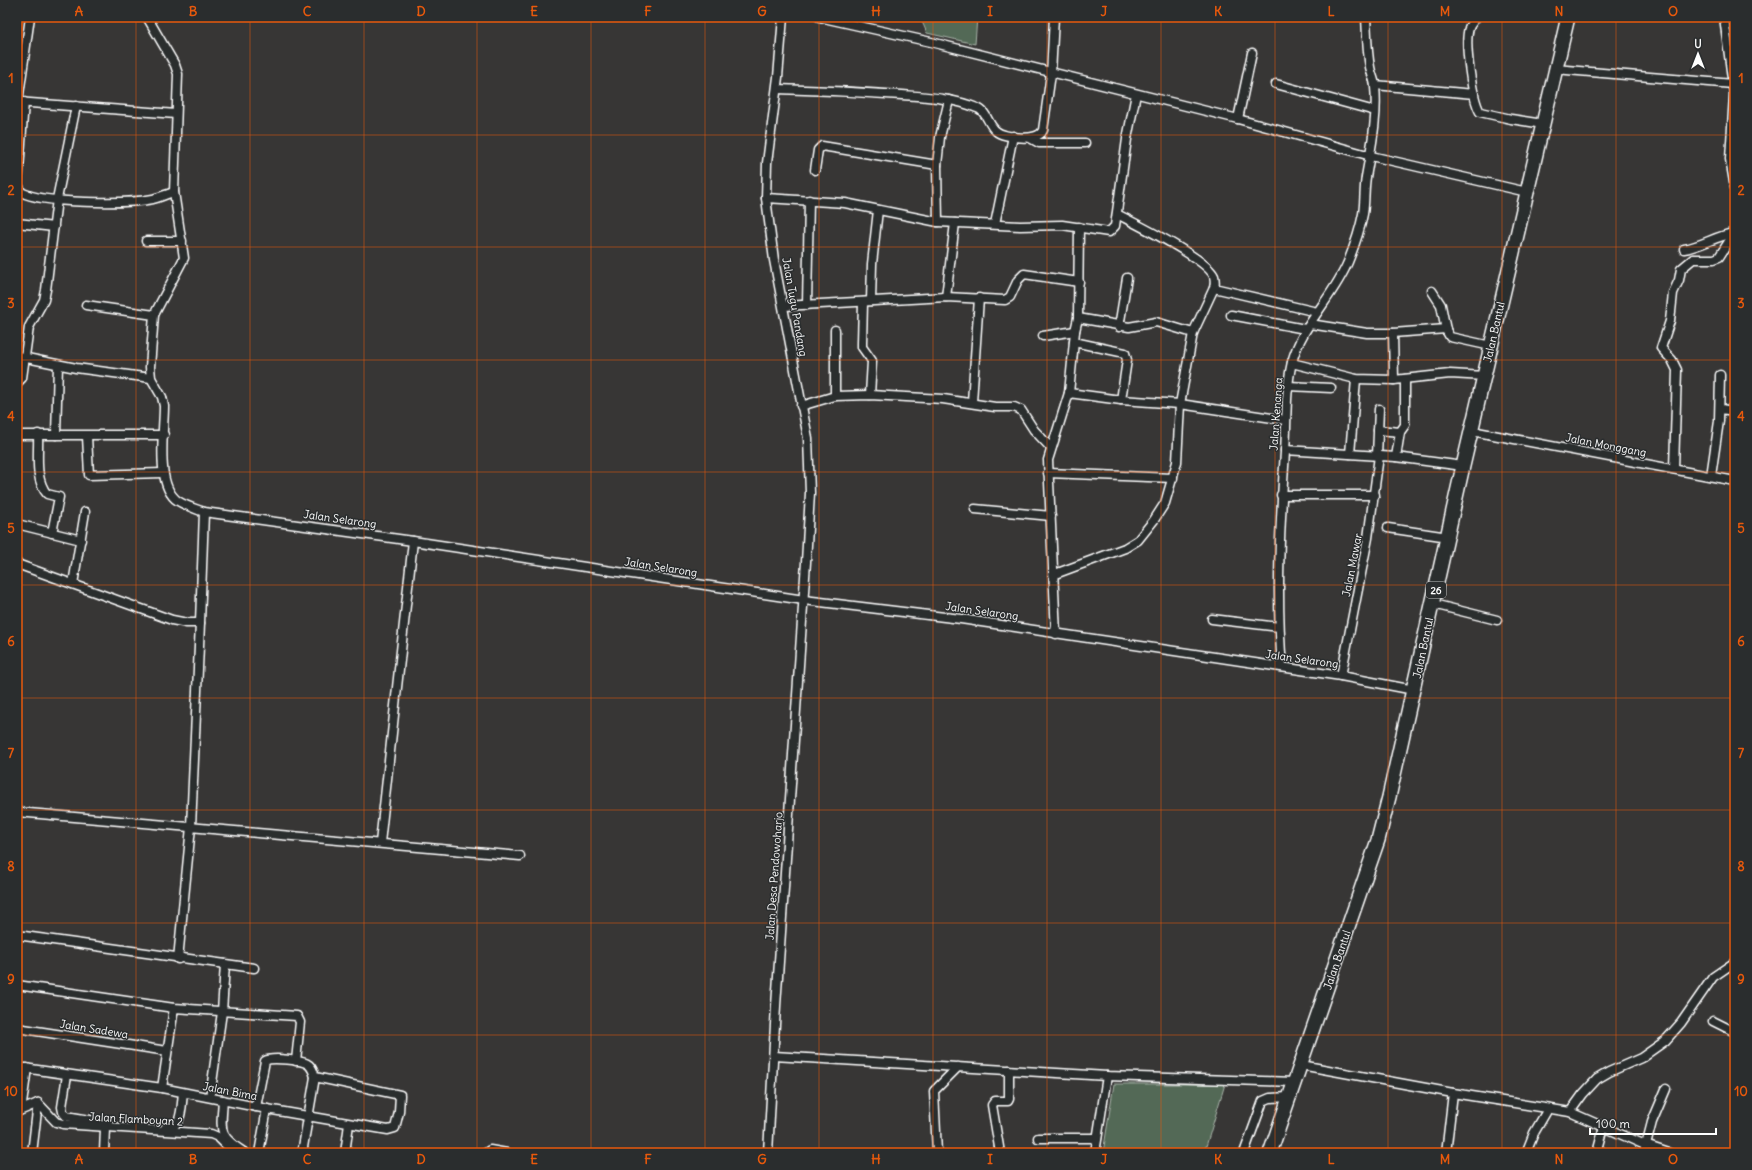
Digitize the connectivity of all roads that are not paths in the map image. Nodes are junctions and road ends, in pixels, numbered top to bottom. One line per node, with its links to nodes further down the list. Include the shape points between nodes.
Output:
1 (30, 17): 21 (street)
2 (147, 17): 24 (street, via 178,74)
3 (784, 17): 16 (street, Jalan Tugu Pandang)
4 (819, 17): 12 (street, via 931,42)
5 (1054, 17): 12 (street)
6 (1366, 17): 15 (street, Jalan Kenanga, via 1370,66)
7 (1476, 17): 18 (street, via 1468,30 1469,63)
8 (1568, 17): 11 (main road, Jalan Bantul / 26)
9 (1724, 17): 14 (street)
10 (1252, 53): 25 (street)
11 (1555, 69): 14 (street); 26 (main road, Jalan Bantul / 26)
12 (1051, 74): 17 (street); 28 (street, via 1043,130 1039,136)
13 (1276, 84): 23 (street)
14 (1733, 84): 19 (street)
15 (1376, 85): 18 (street); 23 (street, Jalan Kenanga)
16 (777, 89): 20 (street, via 882,93); 36 (street, Jalan Tugu Pandang, via 767,163)
17 (1136, 94): 25 (street); 40 (street)
18 (1474, 94): 26 (street, via 1478,108 1483,113)
19 (1735, 94): 33 (street, via 1730,159)
20 (949, 100): 27 (street, via 978,108 997,132); 31 (street, via 940,137)
21 (20, 102): 22 (street); 37 (street, via 19,188 25,194)
22 (76, 106): 24 (street); 37 (street)
23 (1375, 111): 30 (street, Jalan Kenanga)
24 (176, 114): 35 (street)
25 (1238, 119): 30 (street)
26 (1543, 124): 34 (main road, Jalan Bantul / 26)
27 (1013, 136): 28 (street); 44 (street)
28 (1030, 138): 29 (street, via 1039,143)
29 (1085, 143)
30 (1371, 156): 34 (street); 63 (street, Jalan Kenanga, via 1366,177 1363,215 1350,256 1332,291)
31 (937, 165): 32 (street, via 822,146 818,150); 41 (street)
32 (815, 170)
33 (1735, 188)
34 (1522, 191): 76 (main road, Jalan Bantul / 26)
35 (174, 192): 37 (street, via 135,201); 49 (street)
36 (766, 198): 38 (street); 62 (street, Jalan Tugu Pandang, via 774,260)
37 (57, 199): 45 (street)
38 (809, 200): 39 (street, via 845,203); 61 (street)
39 (878, 210): 41 (street); 59 (street, via 872,264)
40 (1117, 214): 46 (street, via 1114,229 1109,232); 54 (street, via 1185,251 1212,272)
41 (938, 222): 43 (street)
42 (17, 223): 45 (street)
43 (955, 223): 44 (street); 56 (street)
44 (995, 224): 46 (street)
45 (54, 227): 78 (street, via 44,300 30,327)
46 (1079, 227): 53 (street)
47 (1735, 232): 50 (street); 51 (street); 115 (street, via 1719,257 1693,259 1685,265 1680,271 1673,293 1670,321 1661,348 1677,370)
48 (146, 241): 49 (street)
49 (182, 241): 64 (street, via 184,258)
50 (1735, 244)
51 (1684, 249)
52 (1127, 278): 68 (street)
53 (1080, 282): 57 (street, via 1024,274 1018,280 1010,297 997,300); 66 (street)
54 (1214, 288): 63 (street); 72 (street)
55 (1432, 291): 69 (street, via 1441,305)
56 (946, 297): 57 (street); 59 (street)
57 (980, 298): 94 (street)
58 (863, 302): 59 (street); 61 (street); 91 (street, via 862,347 872,361)
59 (872, 302)
60 (86, 305): 64 (street)
61 (807, 305): 62 (street)
62 (784, 306): 96 (street, Jalan Tugu Pandang)
63 (1317, 312): 67 (street, Jalan Kenanga)
64 (154, 314): 83 (street)
65 (1231, 315): 67 (street)
66 (1078, 318): 68 (street); 71 (street)
67 (1308, 326): 73 (street, via 1367,333); 79 (street, Jalan Kenanga, via 1296,348)
68 (1119, 327): 72 (street, via 1156,322)
69 (1446, 329): 73 (street); 76 (street, via 1450,337)
70 (835, 330): 92 (street)
71 (1075, 331): 74 (street); 75 (street)
72 (1194, 333): 95 (street)
73 (1393, 333): 86 (street)
74 (1043, 336)
75 (1074, 342): 90 (street); 93 (street, via 1125,353 1127,360)
76 (1491, 346): 82 (main road, Jalan Bantul / 26)
77 (17, 356): 78 (street)
78 (25, 359): 80 (street); 87 (street, via 22,378)
79 (1292, 363): 84 (street); 88 (street, Jalan Kenanga)
80 (58, 365): 83 (street); 106 (street)
81 (1720, 375): 98 (street)
82 (1485, 376): 85 (street, via 1450,374); 102 (main road, Jalan Bantul / 26)
83 (151, 378): 107 (street, Jalan Selarong, via 162,397)
84 (1356, 379): 86 (street); 111 (street)
85 (1405, 379): 86 (street); 103 (street, via 1405,425)
86 (1394, 380)
87 (17, 383)
88 (1288, 386): 89 (street); 100 (street, Jalan Kenanga)
89 (1331, 388)
90 (1068, 393): 93 (street); 109 (street)
91 (870, 395): 92 (street); 94 (street, via 943,398)
92 (835, 396): 96 (street)
93 (1122, 400): 95 (street)
94 (972, 402): 109 (street, via 1018,408)
95 (1180, 404): 100 (street); 119 (street, via 1177,462)
96 (801, 406): 136 (street, Jalan Tugu Pandang, via 808,438 810,464)
97 (1378, 409): 101 (street, Jalan Mawar)
98 (1720, 409): 99 (street); 118 (street)
99 (1735, 411)
100 (1285, 420): 110 (street, Jalan Kenanga)
101 (1378, 430): 103 (street); 112 (street, Jalan Mawar)
102 (1472, 431): 114 (main road, Jalan Bantul / 26); 115 (street, Jalan Monggang)
103 (1400, 432): 113 (street)
104 (17, 434): 105 (street)
105 (38, 434): 106 (street); 129 (street, via 41,486 47,494 59,497)
106 (56, 435): 108 (street)
107 (164, 435): 108 (street); 116 (street, Jalan Selarong)
108 (87, 436): 116 (street, via 89,475)
109 (1051, 448): 117 (street)
110 (1285, 450): 111 (street); 121 (street, Jalan Kenanga)
111 (1350, 454): 112 (street)
112 (1378, 456): 113 (street); 122 (street, Jalan Mawar)
113 (1396, 457): 114 (street)
114 (1463, 466): 130 (main road, Jalan Bantul / 26)
115 (1674, 469): 118 (street, Jalan Monggang)
116 (163, 473): 125 (street, Jalan Selarong, via 167,489 175,499)
117 (1048, 473): 119 (street); 126 (street)
118 (1710, 476): 120 (street, Jalan Monggang)
119 (1173, 478): 134 (street, via 1165,503 1138,540 1125,548)
120 (1735, 481)
121 (1281, 495): 122 (street); 141 (street, Jalan Kenanga)
122 (1375, 495): 144 (street, Jalan Mawar)
123 (975, 509): 126 (street)
124 (85, 512): 131 (street)
125 (204, 512): 132 (street, Jalan Selarong); 140 (street)
126 (1051, 516): 134 (street)
127 (17, 524): 129 (street)
128 (1388, 528): 130 (street)
129 (52, 533): 131 (street)
130 (1448, 537): 137 (main road, Jalan Bantul / 26)
131 (81, 540): 135 (street)
132 (413, 541): 136 (street, Jalan Selarong); 148 (street)
133 (17, 564): 135 (street)
134 (1055, 574): 142 (street)
135 (73, 584): 140 (street, via 172,620)
136 (804, 600): 142 (street, Jalan Selarong, via 961,619); 162 (street, Jalan Desa Pendowoharjo)
137 (1432, 604): 139 (street); 145 (main road, Jalan Bantul / 26)
138 (1212, 619): 141 (street)
139 (1497, 620)
140 (200, 623): 147 (street)
141 (1279, 628): 143 (street, Jalan Kenanga)
142 (1056, 634): 143 (street, Jalan Selarong)
143 (1282, 668): 144 (street, Jalan Selarong)
144 (1341, 676): 145 (street, Jalan Selarong)
145 (1414, 690): 164 (main road, Jalan Bantul / 26, via 1378,840)
146 (17, 812): 147 (street)
147 (191, 827): 148 (street); 151 (street)
148 (380, 843): 149 (street)
149 (520, 856)
150 (17, 935): 151 (street)
151 (178, 959): 153 (street)
152 (1735, 962): 186 (street, via 1713,977 1665,1041 1641,1058 1597,1079)
153 (225, 964): 154 (street); 157 (street)
154 (254, 968)
155 (17, 985): 156 (street)
156 (174, 1008): 157 (street); 161 (street)
157 (222, 1012): 163 (street, via 297,1016 300,1022); 177 (street)
158 (1713, 1021): 160 (street)
159 (17, 1028): 161 (street, Jalan Sadewa)
160 (1735, 1032)
161 (167, 1051): 173 (street)
162 (774, 1056): 166 (street); 203 (street, Jalan Desa Pendowoharjo)
163 (296, 1061): 171 (street, via 308,1064); 181 (street, via 265,1061)
164 (1301, 1065): 172 (main road, Jalan Bantul / 26); 176 (street)
165 (17, 1067): 167 (street, Jalan Bima)
166 (958, 1067): 168 (street); 204 (street, via 934,1091)
167 (27, 1068): 169 (street, Jalan Bima); 182 (street, via 22,1104)
168 (1009, 1070): 170 (street); 205 (street, via 1009,1099 995,1101 992,1105)
169 (67, 1075): 173 (street, Jalan Bima); 175 (street, via 62,1107 66,1116 71,1118 172,1128 179,1120)
170 (1107, 1076): 172 (street); 192 (street)
171 (315, 1077): 187 (street); 188 (street, Jalan Bima, via 398,1093 401,1096 395,1128 388,1130)
172 (1295, 1082): 178 (main road, Jalan Bantul / 26)
173 (162, 1088): 175 (street, Jalan Bima)
174 (1666, 1089): 193 (street)
175 (183, 1093): 177 (street, Jalan Bima)
176 (1454, 1093): 184 (street); 209 (street)
177 (210, 1097): 179 (street, Jalan Bima)
178 (1290, 1097): 207 (street, via 1263,1101); 208 (main road, Jalan Bantul / 26)
179 (223, 1100): 181 (street, Jalan Bima); 197 (street, via 222,1134 226,1140)
180 (38, 1103): 185 (street); 190 (street, Jalan Flamboyan 2, via 56,1122); 194 (street)
181 (256, 1106): 183 (street, Jalan Bima)
182 (17, 1107)
183 (267, 1109): 187 (street, Jalan Bima); 198 (street)
184 (1548, 1109): 186 (street); 210 (street, via 1536,1128)
185 (17, 1112)
186 (1570, 1112): 189 (street)
187 (308, 1116): 188 (street, Jalan Bima); 199 (street)
188 (349, 1124): 200 (street)
189 (1604, 1127): 193 (street); 211 (street)
190 (105, 1128): 195 (street); 196 (street, Jalan Flamboyan 2, via 212,1134)
191 (1038, 1138): 192 (street)
192 (1097, 1138): 206 (street)
193 (1644, 1149): 212 (street)
194 (32, 1153)
195 (104, 1153)
196 (234, 1153)
197 (245, 1153)
198 (259, 1153)
199 (302, 1153)
200 (345, 1153)
201 (486, 1153): 202 (street, via 490,1150)
202 (507, 1153)
203 (768, 1153)
204 (937, 1153)
205 (1000, 1153)
206 (1095, 1153)
207 (1244, 1153)
208 (1270, 1153)
209 (1446, 1153)
210 (1526, 1153)
211 (1597, 1153)
212 (1668, 1153)

